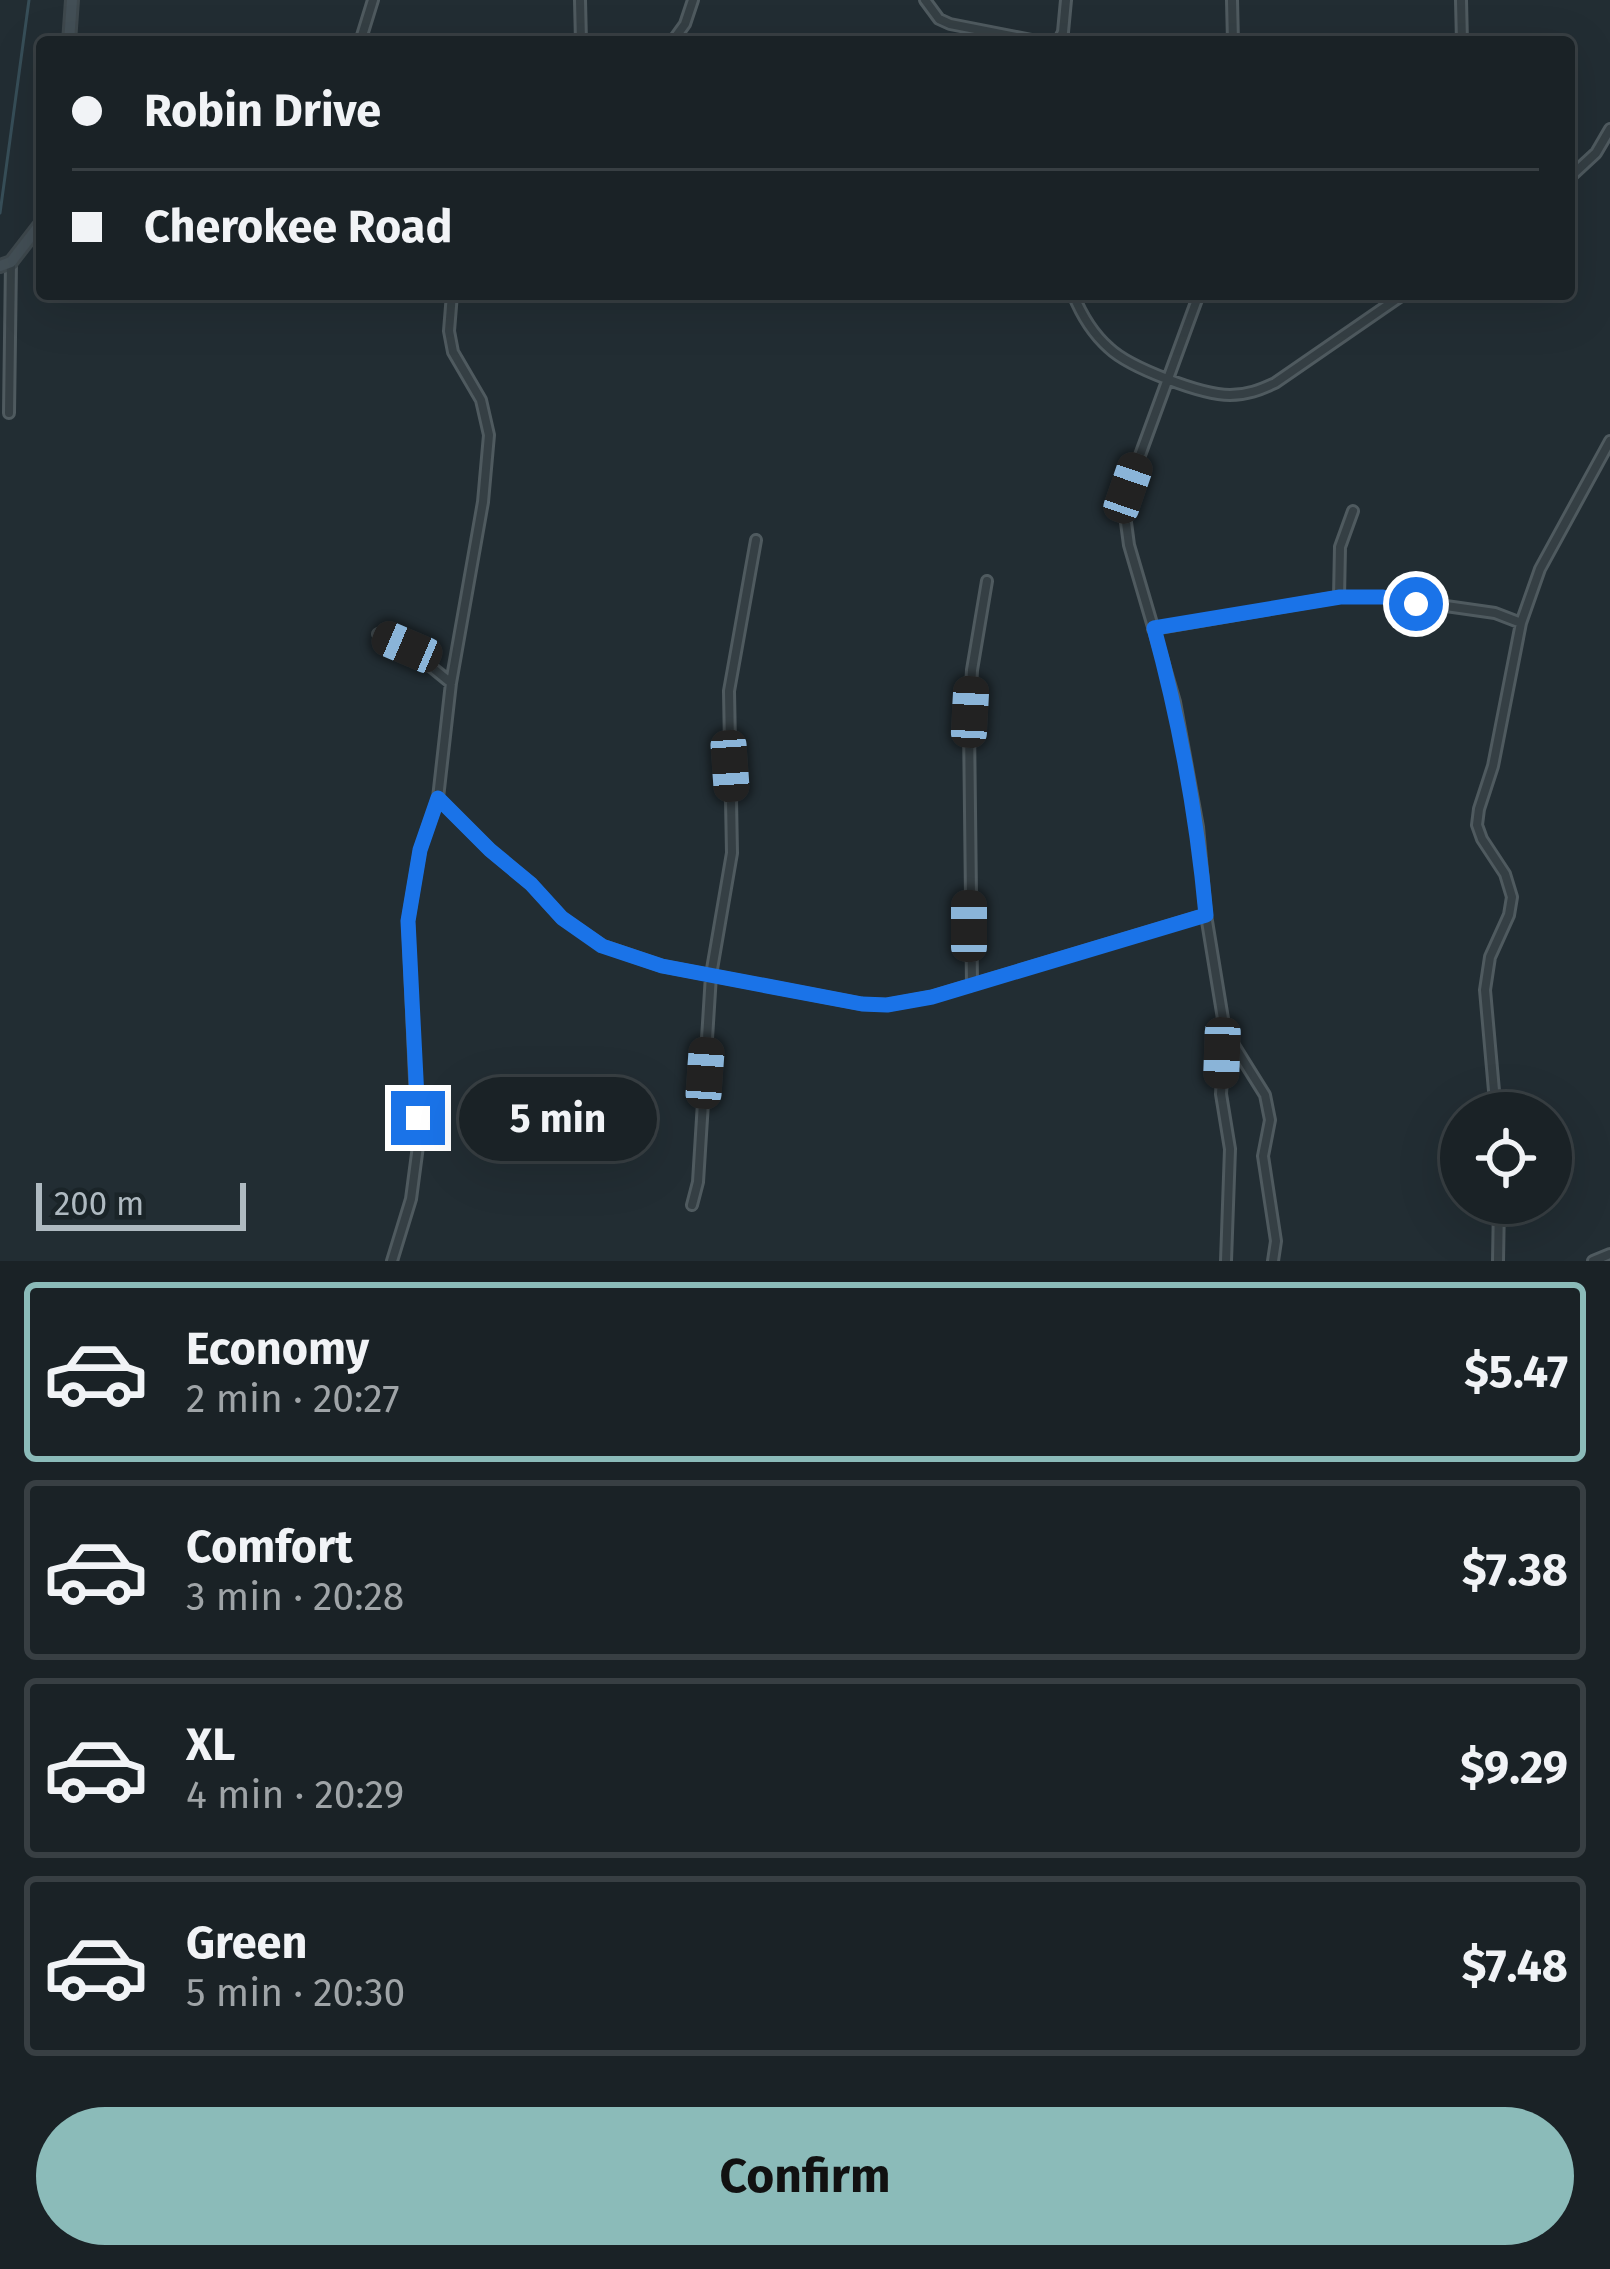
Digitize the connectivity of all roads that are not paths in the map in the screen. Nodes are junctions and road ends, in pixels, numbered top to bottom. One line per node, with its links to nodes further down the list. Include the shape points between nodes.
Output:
1 (72, 0): 9 (street)
2 (373, 0): 10 (street)
3 (580, 0): 11 (street)
4 (693, 0): 12 (street)
5 (925, 0): 13 (street, via 939,20)
6 (1066, 0): 14 (street)
7 (1232, 0): 15 (street)
8 (1461, 0): 16 (street)
9 (69, 36)
10 (362, 36)
11 (581, 36)
12 (676, 36)
13 (1011, 36)
14 (1061, 36)
15 (1233, 36)
16 (1462, 36)
17 (1610, 129): 18 (street)
18 (1575, 172)
19 (36, 229): 20 (street)
20 (5, 264): 26 (street)
21 (452, 300): 35 (street, via 452,352 481,400 489,435)
22 (1075, 300): 25 (street, via 1108,348)
23 (1197, 300): 25 (street)
24 (1395, 300): 25 (street, via 1254,393 1207,392)
25 (1168, 377): 33 (street, via 1125,515)
26 (10, 413)
27 (1610, 441): 32 (street, via 1540,569)
28 (1353, 511): 31 (street, via 1340,548)
29 (756, 540): 38 (street, via 729,691 734,826)
30 (987, 581): 39 (street, via 969,724)
31 (1340, 597): 32 (street, via 1495,613); 33 (street)
32 (1521, 623): 41 (street, via 1478,825 1512,897 1484,1002)
33 (1154, 628): 37 (street, via 1198,827)
34 (378, 634): 35 (street)
35 (451, 682): 36 (street)
36 (438, 798): 38 (street, via 581,933 631,957); 45 (street, via 408,921 418,1146)
37 (1206, 915): 39 (street); 40 (street)
38 (711, 975): 39 (street, via 887,1005); 42 (street)
39 (972, 985)
40 (1225, 1031): 46 (street); 47 (street, via 1265,1095)
41 (1494, 1092)
42 (692, 1205)
43 (1498, 1224): 48 (street)
44 (1610, 1254): 49 (street)
45 (392, 1261)
46 (1226, 1261)
47 (1273, 1261)
48 (1498, 1261)
49 (1592, 1261)

